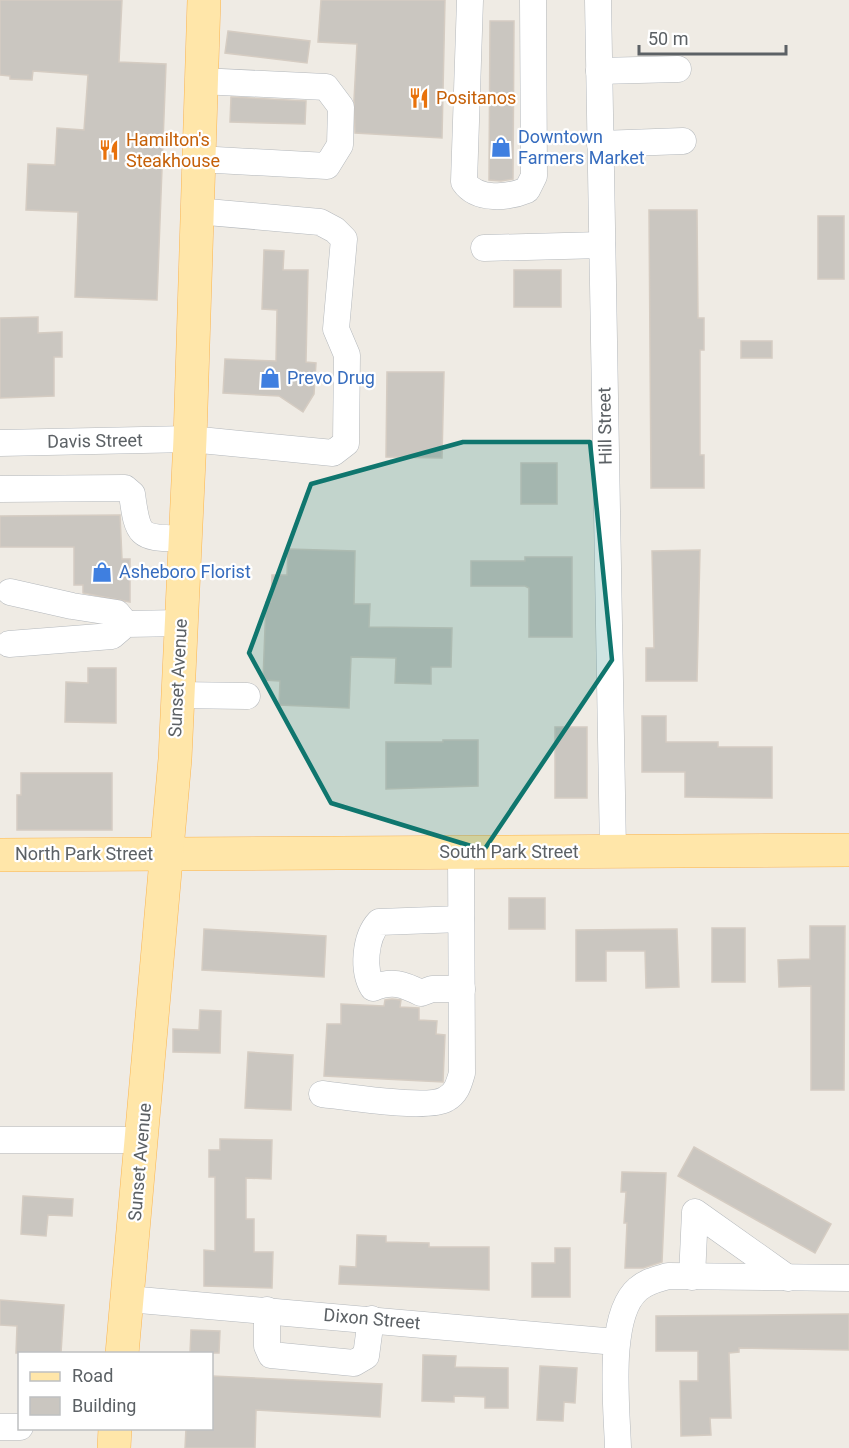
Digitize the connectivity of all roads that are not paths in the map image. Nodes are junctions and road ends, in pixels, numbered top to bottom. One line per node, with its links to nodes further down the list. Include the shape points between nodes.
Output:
1 (204, 0): 7 (main road, Sunset Avenue)
2 (470, 0): 3 (street, via 464,182 478,194 497,196 527,190 534,176)
3 (533, 0)
4 (598, 0): 6 (street, Hill Street)
5 (678, 69): 6 (street)
6 (599, 71): 9 (street, Hill Street)
7 (201, 81): 10 (main road, Sunset Avenue); 10 (street, via 326,87 342,107 340,145 327,166)
8 (683, 141): 9 (street)
9 (600, 144): 12 (street, Hill Street)
10 (198, 159): 11 (main road, Sunset Avenue)
11 (196, 210): 14 (main road, Sunset Avenue); 14 (street, Davis Street, via 320,222 344,238 336,329 347,355 348,376 346,443 333,453)
12 (602, 245): 13 (street); 25 (street, Hill Street)
13 (484, 248)
14 (190, 439): 15 (street, Davis Street); 17 (main road, Sunset Avenue)
15 (0, 443)
16 (0, 489): 17 (street, via 125,488 132,494 138,528 148,537)
17 (185, 539): 19 (main road, Sunset Avenue)
18 (10, 592): 20 (street, via 117,612)
19 (181, 623): 20 (street); 22 (main road, Sunset Avenue)
20 (126, 624): 21 (street, via 112,636)
21 (9, 644)
22 (178, 695): 23 (street); 27 (main road, Sunset Avenue)
23 (247, 696)
24 (849, 850): 25 (main road, South Park Street)
25 (613, 851): 26 (main road, South Park Street)
26 (461, 852): 27 (main road, South Park Street); 29 (street)
27 (168, 854): 28 (main road, North Park Street); 33 (main road, Sunset Avenue)
28 (0, 855)
29 (461, 919): 30 (street); 30 (street, via 378,922 366,965 368,980 395,994)
30 (462, 989): 31 (street, via 462,1072 453,1094 445,1100 426,1104)
31 (322, 1094)
32 (0, 1140): 33 (street)
33 (141, 1140): 37 (main road, Sunset Avenue)
34 (692, 1277): 35 (street); 35 (street, via 695,1212); 40 (street, via 668,1276 637,1289 628,1302)
35 (788, 1278): 36 (street)
36 (849, 1278)
37 (128, 1299): 38 (street, Dixon Street); 41 (main road, Sunset Avenue)
38 (267, 1310): 39 (street, Dixon Street); 39 (street, via 267,1346 271,1355 354,1362 366,1356)
39 (371, 1319): 40 (street, Dixon Street)
40 (616, 1342): 46 (street)
41 (122, 1352)
42 (0, 1427): 43 (street)
43 (18, 1427)
44 (115, 1430): 45 (main road)
45 (114, 1448)
46 (618, 1448)

